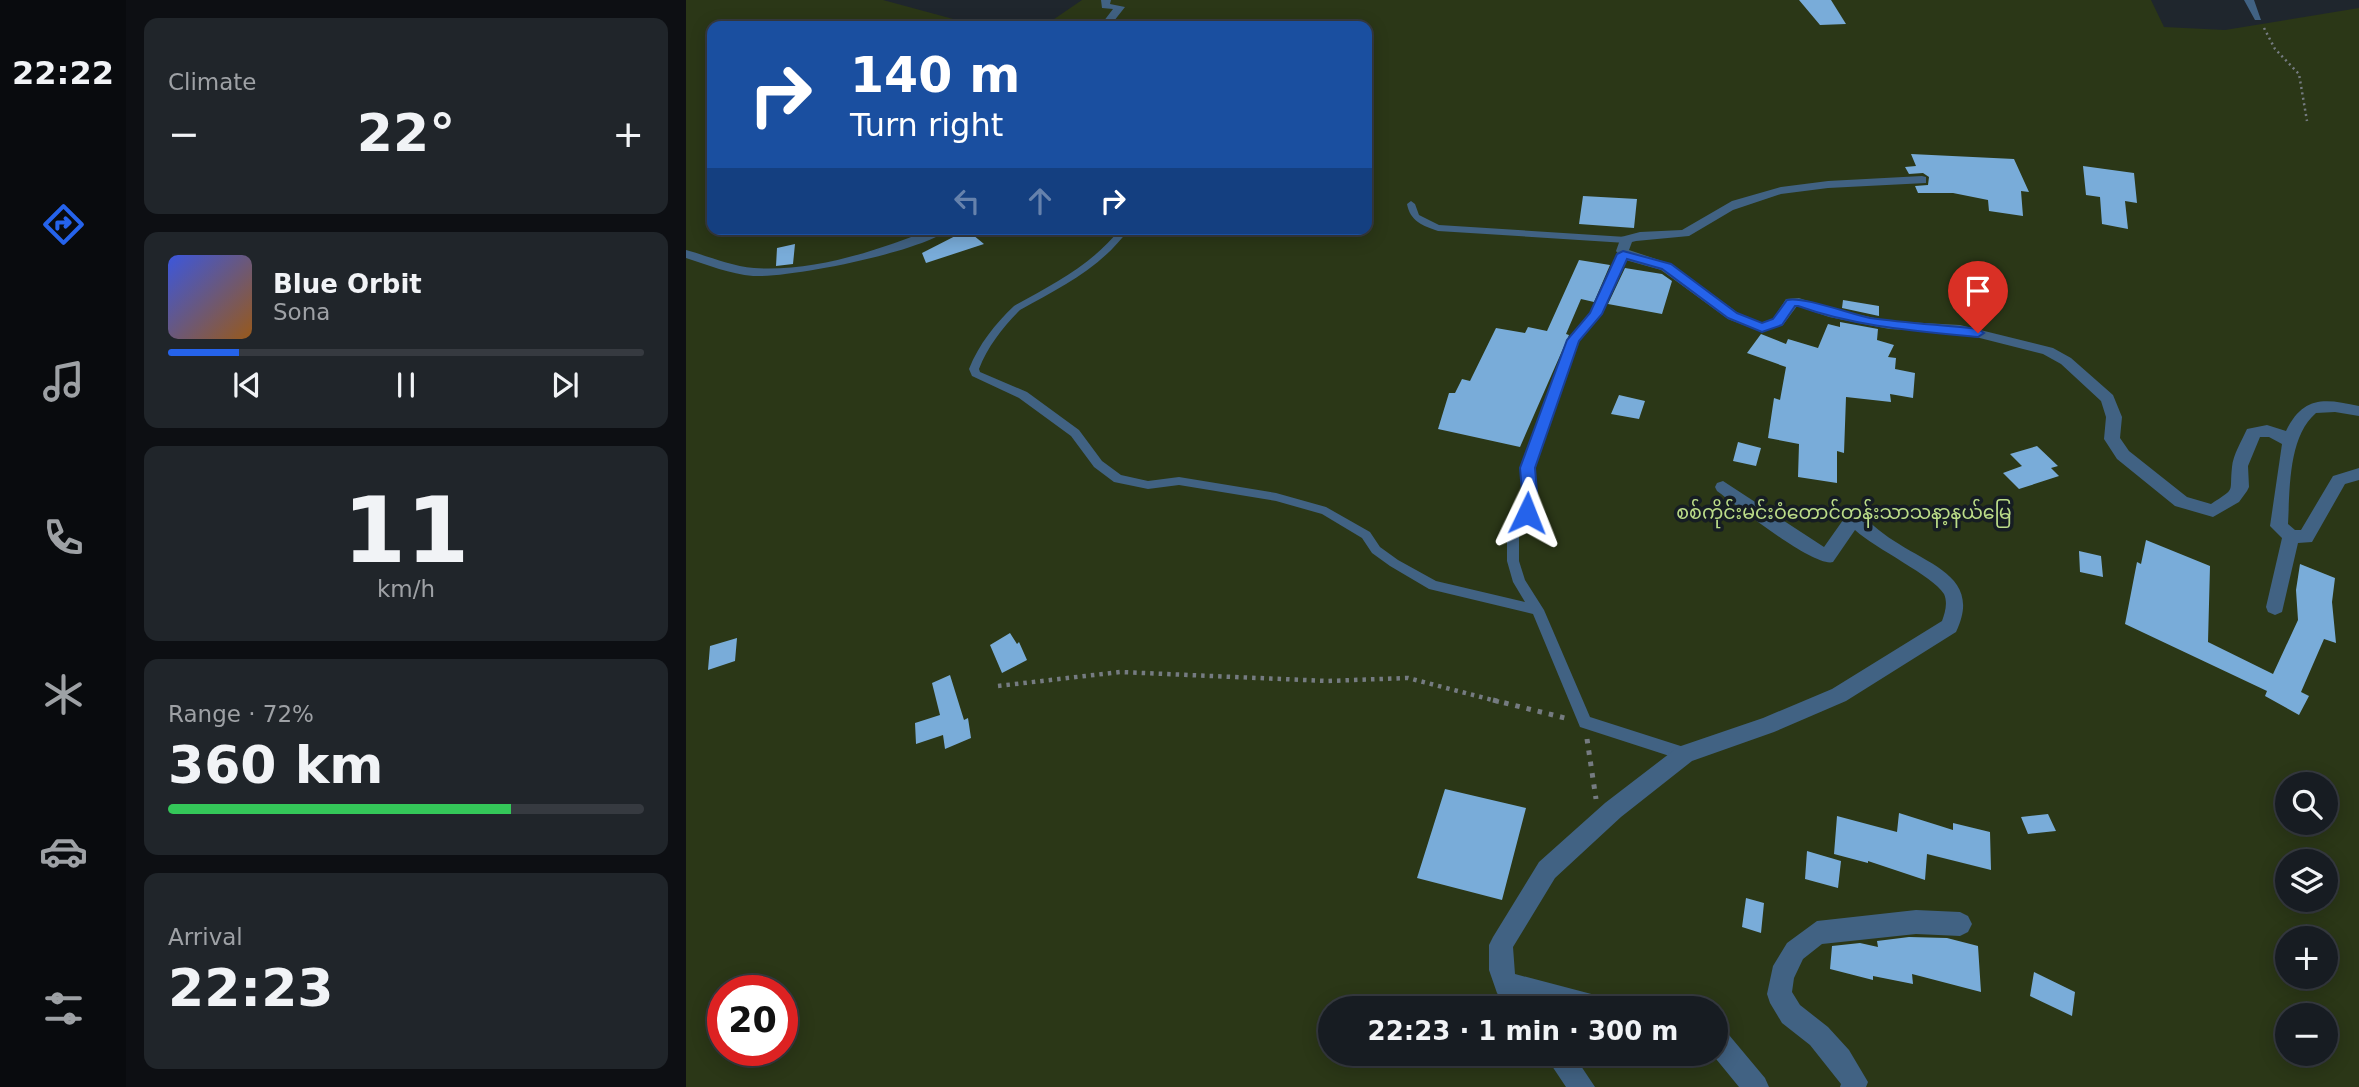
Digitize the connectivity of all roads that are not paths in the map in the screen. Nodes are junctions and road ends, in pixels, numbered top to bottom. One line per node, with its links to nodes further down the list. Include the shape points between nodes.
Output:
1 (1106, 0): 4 (street, via 1105,6 1120,7)
2 (2249, 0): 3 (street)
3 (2258, 18)
4 (1109, 21)
5 (1922, 180): 9 (street, via 1783,191 1736,203 1703,226 1682,234 1637,236)
6 (1411, 204): 9 (lane, via 1415,216 1438,228)
7 (930, 235): 10 (street, via 813,266 754,272)
8 (1121, 235): 17 (lane, via 1088,268 1017,308 978,359 976,374 1023,396 1075,433 1098,464 1118,479 1148,485 1179,481 1276,497 1326,511 1366,535 1376,550 1394,563 1433,585)
9 (1625, 247): 12 (street, via 1666,267 1733,316 1762,328 1778,322 1791,302 1799,302 1871,322 1960,329 2048,351 2108,399 2114,417 2112,439 2123,455 2181,502 2198,509 2213,512 2241,487 2240,466 2253,433 2269,430); 17 (lane, via 1595,314 1573,340 1527,468 1527,513 1513,536 1513,561 1519,582)
10 (686, 254)
11 (2359, 411): 12 (street, via 2333,406 2311,409)
12 (2289, 441): 15 (street, via 2279,526)
13 (2359, 474): 15 (street, via 2339,480 2306,537)
14 (1723, 487): 19 (street, via 1826,557 1854,517 1871,535 1942,578 1954,595 1956,613 1949,626 1839,695)
15 (2291, 536): 16 (street)
16 (2275, 607)
17 (1538, 610): 18 (lane)
18 (1585, 722): 19 (lane)
19 (1685, 754): 21 (street, via 1547,870 1501,945)
20 (1960, 924): 28 (street, via 1916,922 1817,933 1795,951 1782,975 1779,994 1791,1014 1840,1059 1856,1082)
21 (1506, 984): 22 (street); 23 (street)
22 (1515, 996)
23 (1552, 996)
24 (1728, 1054): 27 (street)
25 (1566, 1066): 26 (street)
26 (1582, 1087)
27 (1756, 1087)
28 (1853, 1087)

